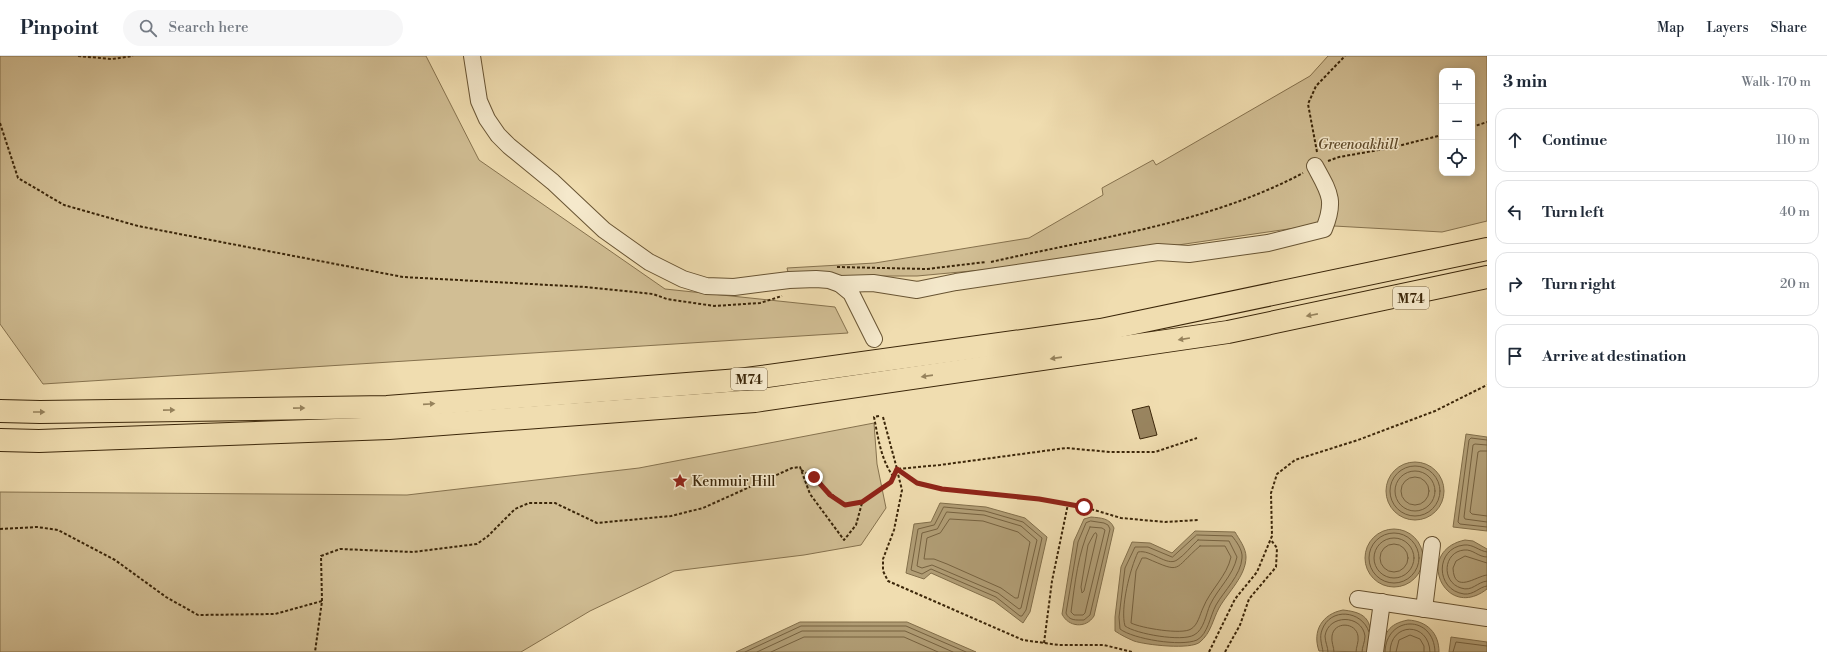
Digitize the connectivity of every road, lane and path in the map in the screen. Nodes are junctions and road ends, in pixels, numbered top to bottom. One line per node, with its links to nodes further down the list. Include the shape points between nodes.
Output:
1 (78, 56): 2 (path, via 112,59)
2 (133, 56)
3 (472, 56): 13 (lane, via 479,101 498,135 604,230 649,262 683,279 706,286 734,287 770,281 816,279)
4 (1345, 56): 9 (path, via 1316,86 1308,104)
5 (1487, 122): 7 (path)
6 (0, 123): 15 (path, via 18,178 64,205 138,226 403,277 586,287)
7 (1475, 126)
8 (1439, 136): 9 (path, via 1339,157)
9 (1318, 165): 11 (path, via 1272,189 1211,211 1127,233 990,262 927,269); 13 (lane, via 1330,192 1331,213 1324,229 1268,243 1189,254 1158,252 917,290 874,283)
10 (1487, 249): 19 (highway, M74, one-way to 10, via 387,407 739,380 1101,330)
11 (835, 267)
12 (1487, 277): 16 (highway, M74)
13 (840, 284): 17 (lane, via 851,293)
14 (1487, 286): 16 (highway, M74)
15 (653, 294)
16 (1336, 310): 23 (highway, M74, one-way to 23, via 1228,332 755,401 389,428 39,441)
17 (874, 339)
18 (1487, 385): 31 (path, via 1435,411 1295,460 1277,474 1271,493)
19 (0, 411)
20 (879, 416): 26 (path, via 874,417 880,446 888,470)
21 (883, 417): 24 (path)
22 (1197, 438): 24 (path, via 1155,452 1110,452 1066,448)
23 (0, 440)
24 (897, 469): 26 (path); 28 (path, via 917,483 942,489); 38 (path, via 902,490 894,530 883,559 883,571 888,581 1023,640)
25 (801, 470): 27 (path, via 814,477 830,495 845,505); 27 (path, via 810,494 844,540 856,525); 34 (path, via 800,467 792,468 703,508 670,516 597,523 555,502 529,503 516,509 476,544 413,552 340,549 321,556)
26 (893, 476): 27 (path, via 891,482)
27 (862, 502)
28 (1068, 504): 29 (path, via 1121,518 1165,522); 38 (path, via 1052,581)
29 (1198, 520)
30 (0, 529): 34 (path, via 37,527 58,530 115,560 166,597 198,614 275,614)
31 (1270, 540): 41 (path, via 1257,572 1235,599); 42 (path, via 1277,548 1276,567 1249,600 1240,625)
32 (1432, 545): 36 (lane)
33 (1358, 599): 35 (lane)
34 (322, 601): 39 (path)
35 (1382, 602): 36 (lane); 43 (lane)
36 (1424, 609): 37 (lane)
37 (1487, 618)
38 (1044, 643): 40 (path, via 1104,645)
39 (315, 652)
40 (1132, 652)
41 (1209, 652)
42 (1225, 652)
43 (1376, 652)

